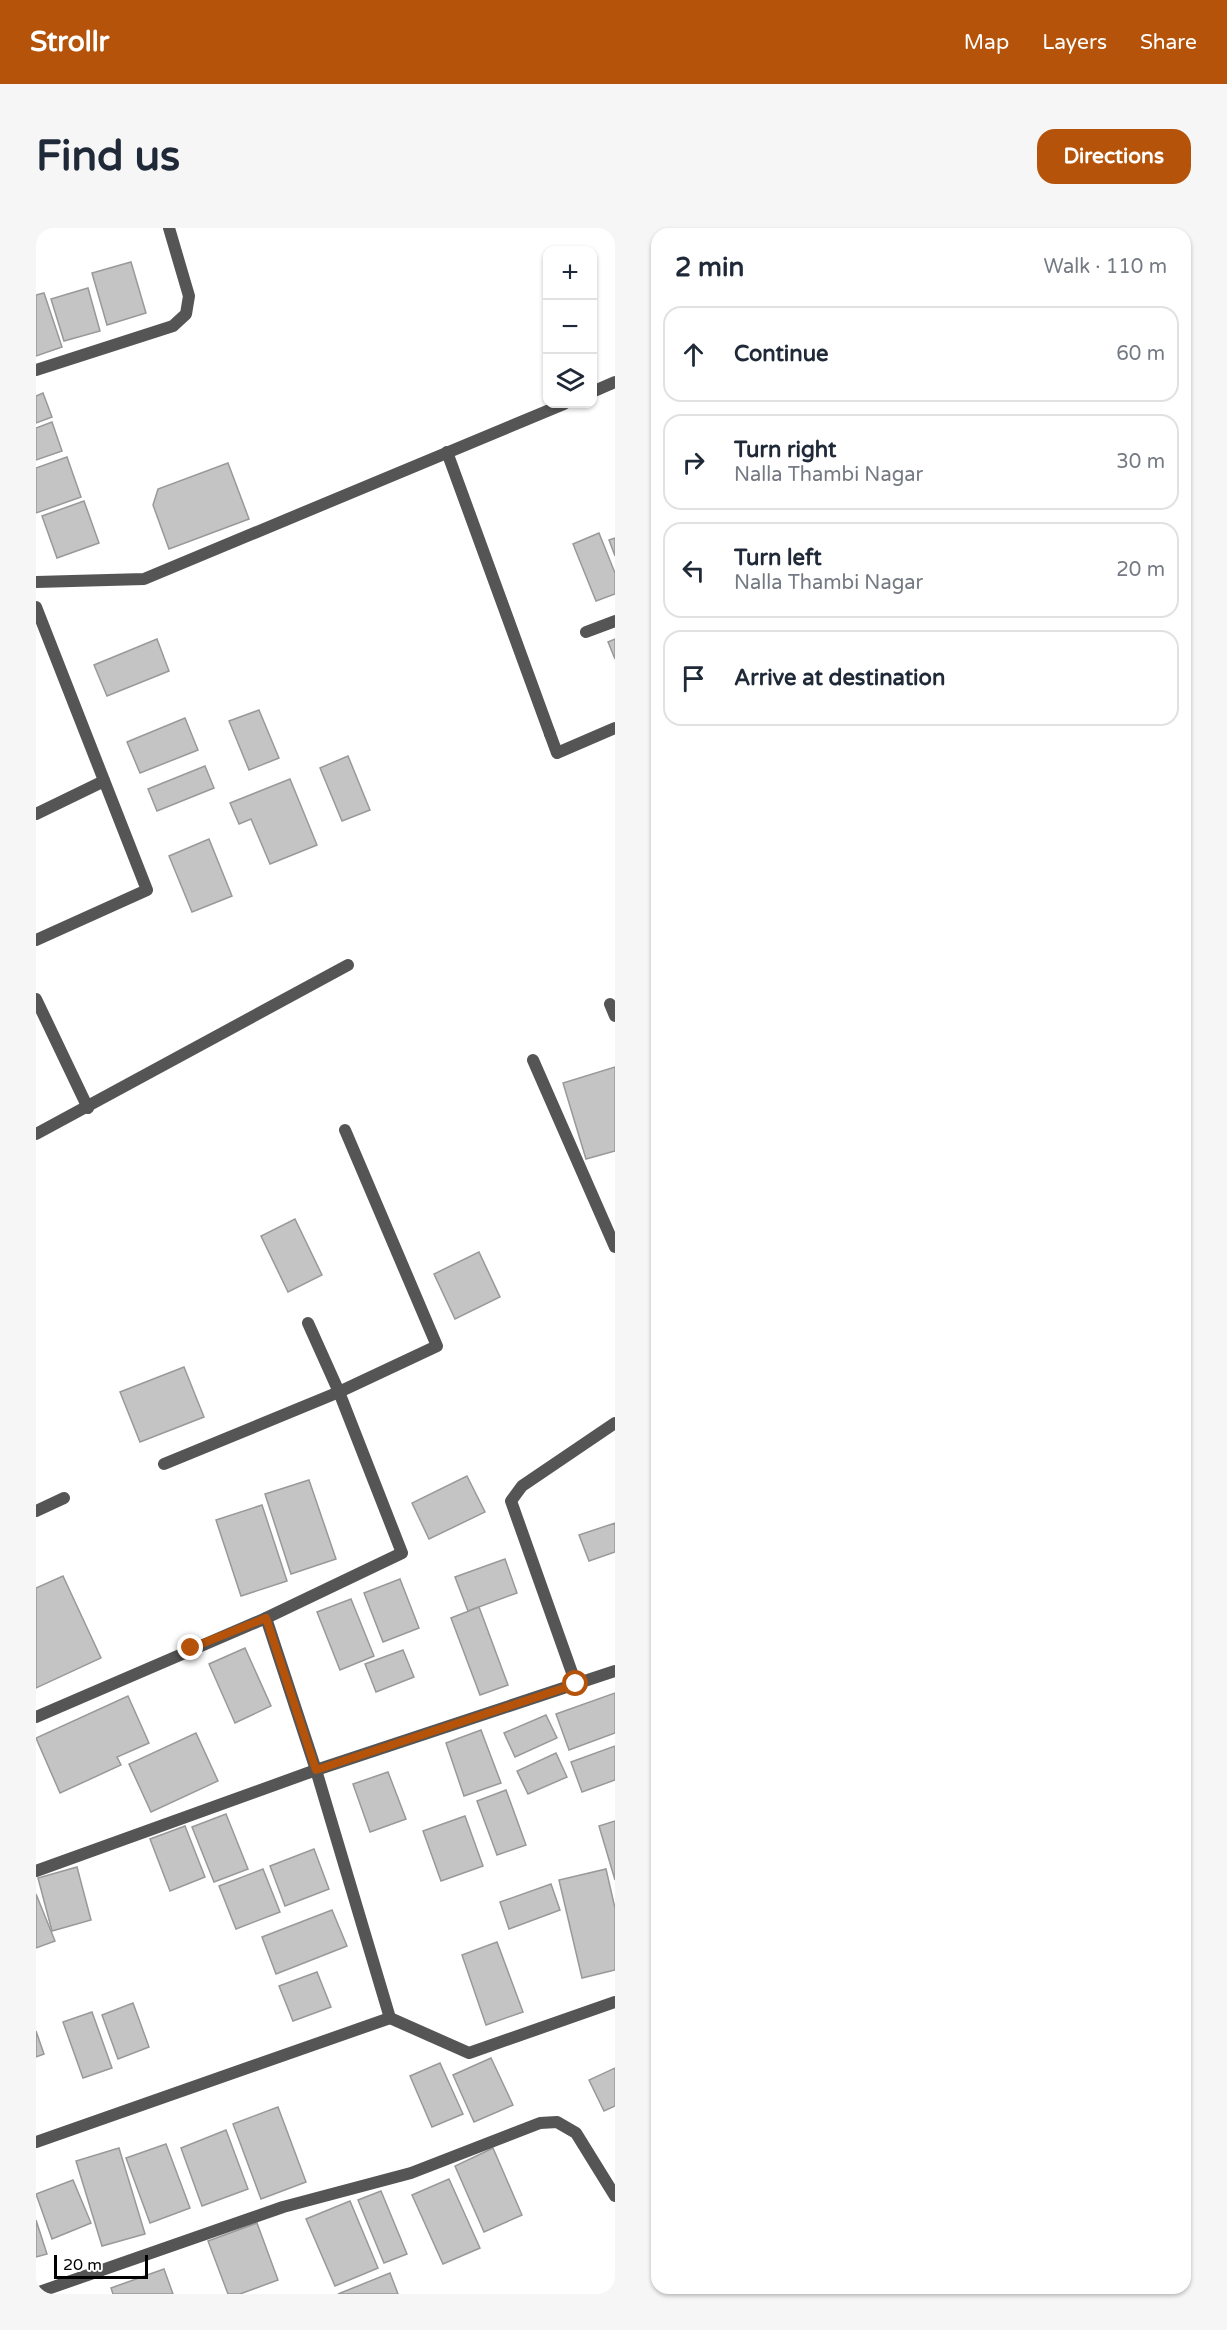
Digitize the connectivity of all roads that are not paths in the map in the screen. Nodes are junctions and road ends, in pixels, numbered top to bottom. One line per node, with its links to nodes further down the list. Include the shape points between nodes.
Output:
1 (169, 228): 2 (street, via 189,296 186,314 173,326)
2 (36, 370)
3 (615, 382): 4 (street)
4 (597, 390)
5 (554, 408): 6 (street)
6 (447, 452): 7 (street, via 144,579); 11 (street, via 557,753)
7 (36, 582)
8 (36, 607): 12 (street)
9 (615, 621): 10 (street)
10 (586, 632)
11 (615, 728)
12 (104, 781): 13 (street); 14 (street, via 147,890)
13 (36, 814)
14 (36, 940)
15 (348, 965): 20 (street)
16 (36, 999): 20 (street)
17 (610, 1004): 18 (street)
18 (615, 1016)
19 (533, 1060): 23 (street)
20 (88, 1108): 22 (street)
21 (345, 1130): 25 (street, via 437,1346)
22 (36, 1134)
23 (615, 1246)
24 (309, 1323): 25 (street)
25 (339, 1392): 27 (street); 30 (street, via 402,1553)
26 (615, 1423): 32 (street, via 522,1486 511,1501)
27 (164, 1464)
28 (64, 1498): 29 (street)
29 (36, 1511)
30 (266, 1618): 33 (street); 34 (street)
31 (615, 1671): 32 (street)
32 (576, 1684): 34 (street)
33 (36, 1717)
34 (316, 1770): 35 (street); 37 (street)
35 (36, 1871)
36 (615, 2002): 37 (street, via 469,2052)
37 (390, 2018): 38 (street)
38 (36, 2142)
39 (615, 2196): 40 (street, via 576,2133 557,2122 540,2123 411,2173 283,2207)
40 (36, 2293)

